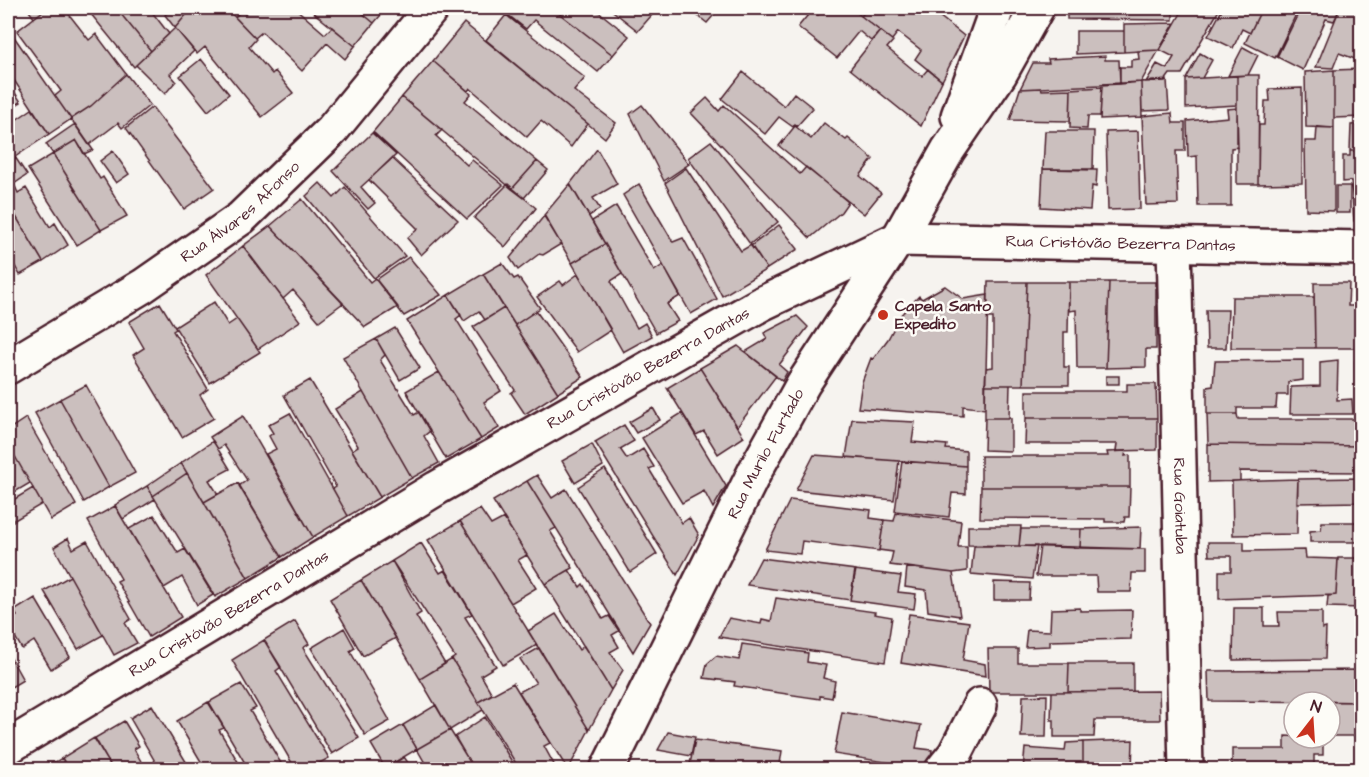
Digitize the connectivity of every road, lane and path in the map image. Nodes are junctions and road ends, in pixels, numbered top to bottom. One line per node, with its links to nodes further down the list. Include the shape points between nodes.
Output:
1 (432, 8): 8 (street, Rua Álvares Afonso, via 332,130 242,218)
2 (997, 8): 4 (street, Rua Murilo Furtado, via 967,85)
3 (1036, 8): 4 (street, Rua Murilo Furtado, via 1000,74)
4 (948, 150): 5 (street, Rua Murilo Furtado)
5 (898, 238): 6 (street, Rua Cristóvão Bezerra Dantas); 10 (street, Rua Cristóvão Bezerra Dantas, via 763,303 447,482); 11 (street, Rua Murilo Furtado, via 803,384 755,471)
6 (1174, 244): 7 (street, Rua Cristóvão Bezerra Dantas); 13 (street, Rua Goiatuba)
7 (1362, 248)
8 (8, 367)
9 (980, 705): 12 (street, via 955,754)
10 (8, 747)
11 (607, 770)
12 (942, 770)
13 (1186, 770)

